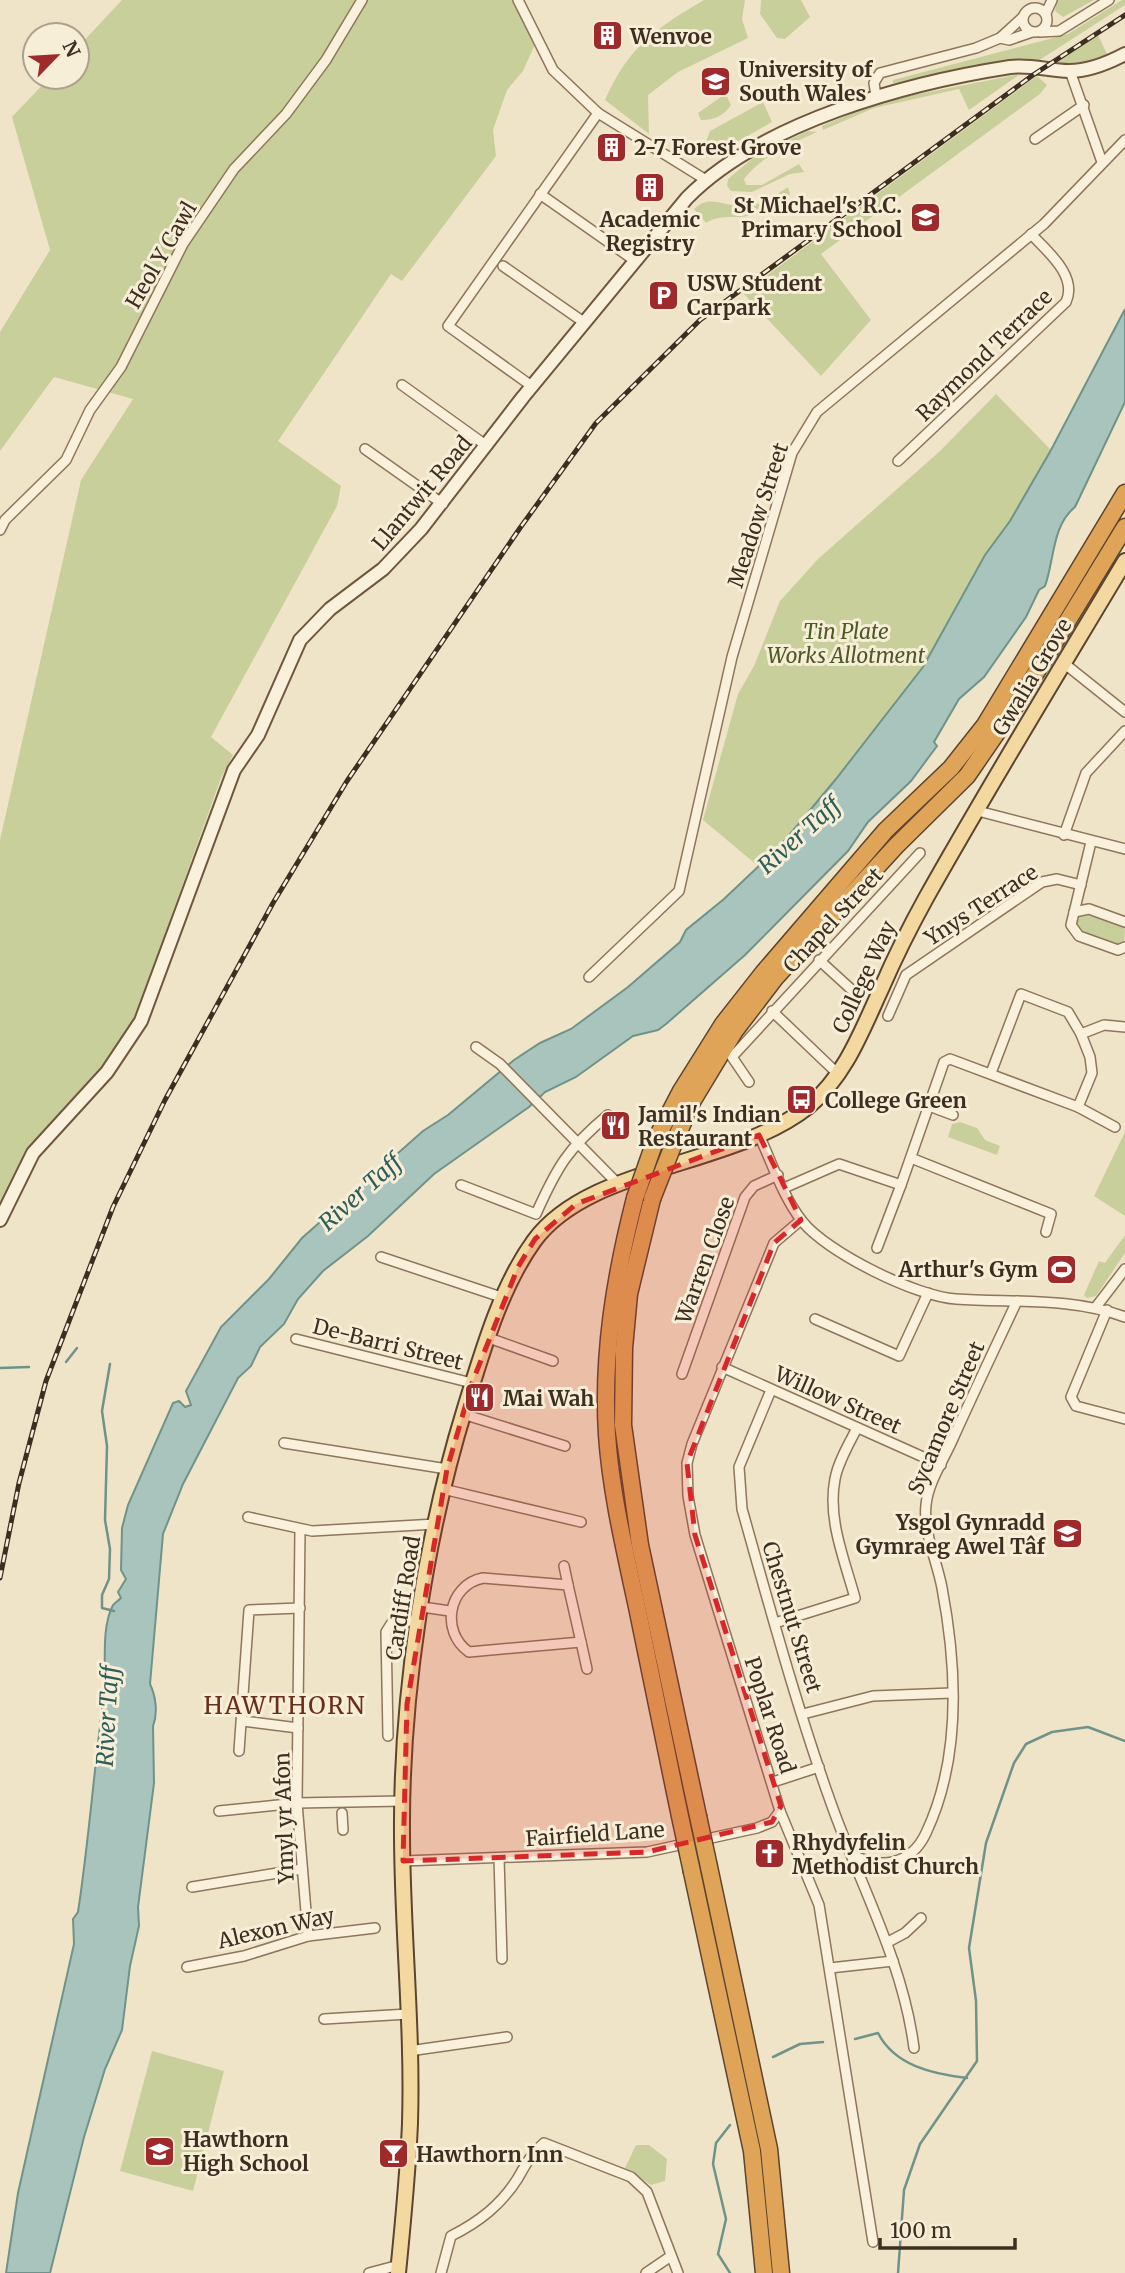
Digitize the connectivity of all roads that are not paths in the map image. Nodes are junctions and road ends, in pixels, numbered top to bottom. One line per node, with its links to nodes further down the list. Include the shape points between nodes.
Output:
1 (362, 0): 33 (street, Heol Y Cawl, via 326,60 286,114 234,169 183,244 121,367 90,410 66,460)
2 (518, 0): 15 (street, via 553,70)
3 (1028, 0): 7 (street)
4 (1052, 0): 6 (street)
5 (1109, 0): 8 (street)
6 (1042, 10): 7 (street); 8 (street); 9 (street, via 1047,24)
7 (1025, 14): 9 (street, via 1024,27); 10 (street)
8 (1067, 25): 9 (street, via 1059,31)
9 (1036, 32): 10 (street)
10 (1000, 38): 13 (street, via 880,73 874,83)
11 (1125, 54): 12 (main road, Llantwit Road)
12 (1070, 71): 13 (main road, Llantwit Road, via 1014,67); 14 (street)
13 (876, 96): 19 (main road, Llantwit Road, via 750,150)
14 (1084, 105): 16 (street); 18 (street)
15 (598, 113): 19 (street); 20 (street)
16 (1035, 139)
17 (1125, 140): 18 (street, Meadow Street)
18 (1102, 162): 21 (street, Meadow Street)
19 (706, 180): 22 (main road, Llantwit Road)
20 (540, 194): 22 (street); 26 (street, via 449,326)
21 (1031, 234): 29 (street, Raymond Terrace, via 1054,256 1068,282 1066,302); 48 (street, Meadow Street, via 817,412 792,453 732,657 679,891)
22 (634, 260): 24 (main road, Llantwit Road)
23 (503, 267): 24 (street)
24 (585, 323): 26 (main road, Llantwit Road)
25 (402, 385): 27 (street)
26 (533, 387): 27 (main road, Llantwit Road)
27 (487, 446): 31 (main road, Llantwit Road)
28 (365, 449): 31 (street)
29 (898, 461)
30 (1125, 493): 71 (highway, bridge, via 985,725 951,768 887,830 723,1024 655,1142)
31 (443, 504): 72 (main road, Llantwit Road, via 383,569 330,609 300,640 258,735 234,770 141,1021 107,1072 33,1153)
32 (1125, 527): 71 (highway, bridge, via 967,776 776,977 734,1032 693,1100)
33 (0, 530)
34 (1124, 563): 35 (main road, Gwalia Grove)
35 (1065, 664): 36 (street); 38 (main road, Gwalia Grove)
36 (1125, 712)
37 (1125, 731): 39 (street, via 1086,773)
38 (978, 811): 39 (street); 56 (main road, College Way, via 909,929 864,1030)
39 (1064, 835): 40 (street)
40 (1091, 842): 41 (street); 43 (street)
41 (1125, 849)
42 (920, 853): 47 (street, Chapel Street)
43 (1080, 886): 44 (street); 51 (street, Ynys Terrace, via 1049,880 905,975)
44 (1074, 912): 45 (street, via 1088,909); 46 (street, via 1070,925 1079,936 1118,950)
45 (1125, 922)
46 (1125, 947)
47 (820, 960): 49 (street); 50 (street, Chapel Street)
48 (589, 977)
49 (853, 992)
50 (772, 1011): 56 (street); 57 (street, Chapel Street, via 732,1057)
51 (888, 1016)
52 (1125, 1027): 53 (street, via 1104,1025)
53 (1081, 1034): 55 (street, via 1068,1012 1021,994); 59 (street, via 1092,1073)
54 (476, 1047): 64 (street, via 500,1064)
55 (991, 1073): 58 (street, via 950,1059 944,1062); 59 (street)
56 (838, 1074): 63 (main road, College Way, via 811,1104)
57 (749, 1082)
58 (929, 1106): 61 (street); 65 (street)
59 (1078, 1107): 62 (street)
60 (608, 1115): 64 (street)
61 (953, 1115)
62 (1115, 1127)
63 (759, 1135): 66 (street); 68 (main road, Cardiff Road)
64 (577, 1140): 67 (street, via 552,1177 536,1214); 68 (street)
65 (911, 1158): 69 (street); 74 (street, via 1051,1214)
66 (778, 1175): 70 (street); 89 (street, Warren Close, via 754,1186 745,1196)
67 (461, 1185)
68 (619, 1185): 79 (main road, Cardiff Road, via 576,1204 544,1230 518,1267)
69 (901, 1185): 70 (street, via 839,1164); 75 (street)
70 (784, 1188): 73 (street)
71 (644, 1198): 151 (highway, bridge, via 614,1290 607,1347 607,1434 627,1561 752,2151); 152 (highway, bridge, via 629,1294 623,1425 640,1545 769,2149)
72 (0, 1220)
73 (801, 1220): 78 (street, via 816,1237 844,1254); 88 (street, Poplar Road, via 774,1243)
74 (1046, 1232)
75 (877, 1248)
76 (381, 1257): 79 (street)
77 (1125, 1269): 81 (street)
78 (928, 1293): 80 (street, via 954,1299); 84 (street, via 899,1356)
79 (504, 1298): 85 (main road, Cardiff Road)
80 (1017, 1301): 81 (street); 97 (street, Sycamore Street)
81 (1096, 1307): 82 (street)
82 (1107, 1310): 83 (street); 93 (street, via 1071,1397 1076,1406)
83 (1125, 1317)
84 (815, 1319)
85 (489, 1338): 87 (street); 90 (main road, Cardiff Road)
86 (296, 1339): 90 (street, De-Barri Street)
87 (553, 1361)
88 (722, 1367): 91 (street, Willow Street); 119 (street, Poplar Road, via 687,1463 688,1496 695,1535)
89 (682, 1374)
90 (472, 1383): 92 (main road, Cardiff Road)
91 (771, 1390): 94 (street, Willow Street); 109 (street, Chestnut Street, via 745,1451 738,1482)
92 (463, 1414): 96 (street); 98 (main road, Cardiff Road)
93 (1125, 1419)
94 (857, 1428): 97 (street, Willow Street); 109 (street, via 835,1476 833,1497 837,1534 855,1598)
95 (284, 1443): 98 (street)
96 (565, 1446)
97 (941, 1465): 112 (street, Sycamore Street, via 928,1493 925,1518 948,1623)
98 (447, 1469): 99 (main road, Cardiff Road)
99 (443, 1489): 101 (street); 102 (main road, Cardiff Road)
100 (248, 1517): 103 (street)
101 (581, 1522)
102 (436, 1524): 103 (street); 108 (main road, Cardiff Road)
103 (300, 1530): 106 (street, Ymyl yr Afon)
104 (564, 1566): 105 (street)
105 (568, 1585): 107 (street, via 476,1580 463,1588); 110 (street)
106 (300, 1608): 114 (street, via 249,1610); 115 (street, Ymyl yr Afon)
107 (450, 1611): 108 (street); 110 (street, via 454,1635 463,1648 476,1653)
108 (421, 1614): 116 (street, via 393,1621 386,1632); 120 (main road, Cardiff Road, via 407,1704)
109 (775, 1623): 113 (street, Chestnut Street)
110 (581, 1642): 111 (street)
111 (587, 1669)
112 (952, 1693): 113 (street, via 873,1696); 126 (street, Sycamore Street, via 941,1790 920,1845 897,1862 873,1863)
113 (803, 1714): 118 (street, Chestnut Street)
114 (243, 1721): 115 (street); 117 (street)
115 (298, 1728): 121 (street, Ymyl yr Afon)
116 (388, 1736)
117 (239, 1751)
118 (820, 1767): 119 (street); 126 (street, Chestnut Street)
119 (773, 1782): 124 (street, Poplar Road)
120 (402, 1801): 122 (street); 128 (main road, Cardiff Road)
121 (297, 1803): 122 (street); 123 (street); 129 (street, Ymyl yr Afon)
122 (342, 1806): 125 (street)
123 (219, 1811)
124 (780, 1811): 127 (street, Fairfield Lane, via 772,1822 757,1828 647,1852); 138 (street, Poplar Road, via 819,1905)
125 (343, 1830)
126 (851, 1854): 134 (street, Chestnut Street)
127 (499, 1858): 128 (street, Fairfield Lane); 135 (street)
128 (403, 1861): 139 (main road, Cardiff Road)
129 (302, 1869): 130 (street); 133 (street, Ymyl yr Afon)
130 (192, 1886)
131 (921, 1918): 134 (street)
132 (375, 1928): 133 (street, Alexon Way)
133 (308, 1936): 137 (street, Alexon Way)
134 (888, 1942): 136 (street, Chestnut Street)
135 (502, 1959)
136 (893, 1961): 138 (street); 142 (street, Chestnut Street)
137 (187, 1967)
138 (830, 1968): 144 (street, Poplar Road)
139 (408, 2014): 140 (street); 143 (main road, Cardiff Road)
140 (324, 2019)
141 (507, 2037): 143 (street)
142 (914, 2048)
143 (409, 2051): 146 (main road, Cardiff Road, via 410,2122)
144 (873, 2242)
145 (671, 2256): 148 (street, via 647,2192 631,2177 544,2143 529,2156 492,2210 451,2235); 149 (street); 150 (street)
146 (399, 2269): 147 (street)
147 (369, 2273)
148 (441, 2273)
149 (646, 2273)
150 (678, 2273)
151 (764, 2273)
152 (781, 2273)

